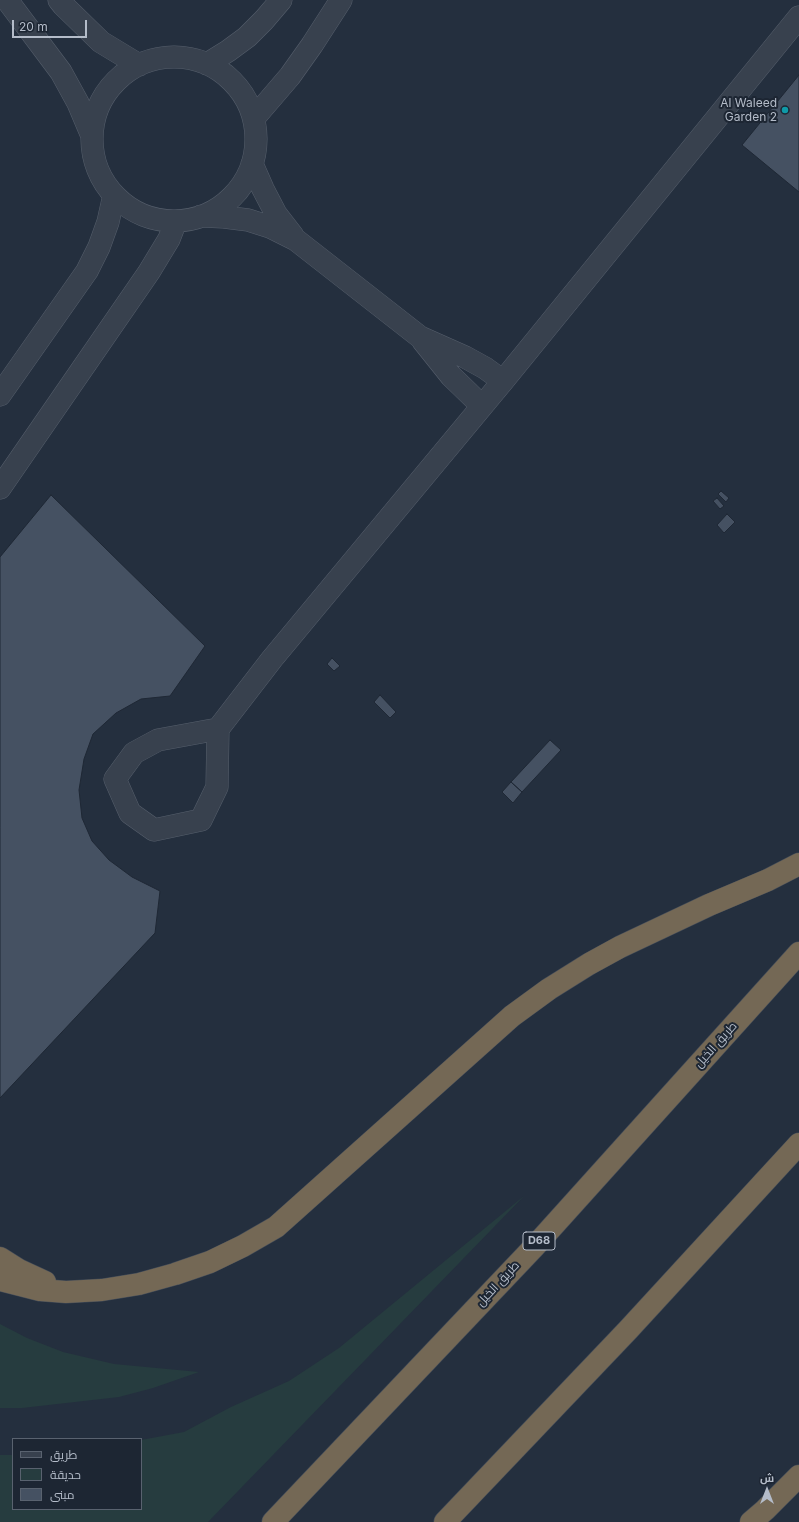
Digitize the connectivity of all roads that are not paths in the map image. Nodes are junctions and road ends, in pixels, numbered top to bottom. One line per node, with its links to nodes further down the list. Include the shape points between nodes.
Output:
1 (7, 0): 9 (street, via 62,72)
2 (59, 0): 7 (street, via 101,42)
3 (281, 0): 6 (street, via 247,36)
4 (341, 0): 8 (street, via 290,76)
5 (799, 17): 16 (street)
6 (207, 64): 7 (street, via 185,58 162,58); 8 (street, via 223,73 237,86)
7 (139, 65): 9 (street, via 120,77 106,94 96,114)
8 (254, 118): 10 (street, via 256,149)
9 (92, 136): 11 (street, via 92,149 99,174)
10 (252, 164): 12 (street, via 244,182 232,196 218,208); 14 (street, via 276,214)
11 (114, 195): 13 (street, via 132,210 153,218); 17 (street, via 108,222 87,271)
12 (200, 216): 13 (street); 14 (street, via 248,220 270,226)
13 (176, 221): 19 (street, via 169,239 149,272)
14 (296, 240): 15 (street)
15 (420, 337): 16 (street, via 465,357); 18 (street, via 451,376)
16 (503, 381): 18 (street)
17 (0, 395)
18 (482, 406): 20 (street)
19 (0, 488)
20 (218, 729): 20 (street, via 158,740 134,753 115,779 130,813 154,830 201,820 218,787)
21 (799, 864): 26 (highway, via 620,947 549,989 512,1016 276,1227 210,1262 175,1274 139,1284)
22 (799, 953): 28 (highway, طريق الخيل / D68, via 535,1246)
23 (799, 1144): 29 (highway, via 622,1336)
24 (0, 1258): 26 (highway)
25 (0, 1280): 26 (highway, via 40,1290)
26 (66, 1292)
27 (799, 1476): 30 (highway)
28 (273, 1522)
29 (445, 1522)
30 (751, 1522)

